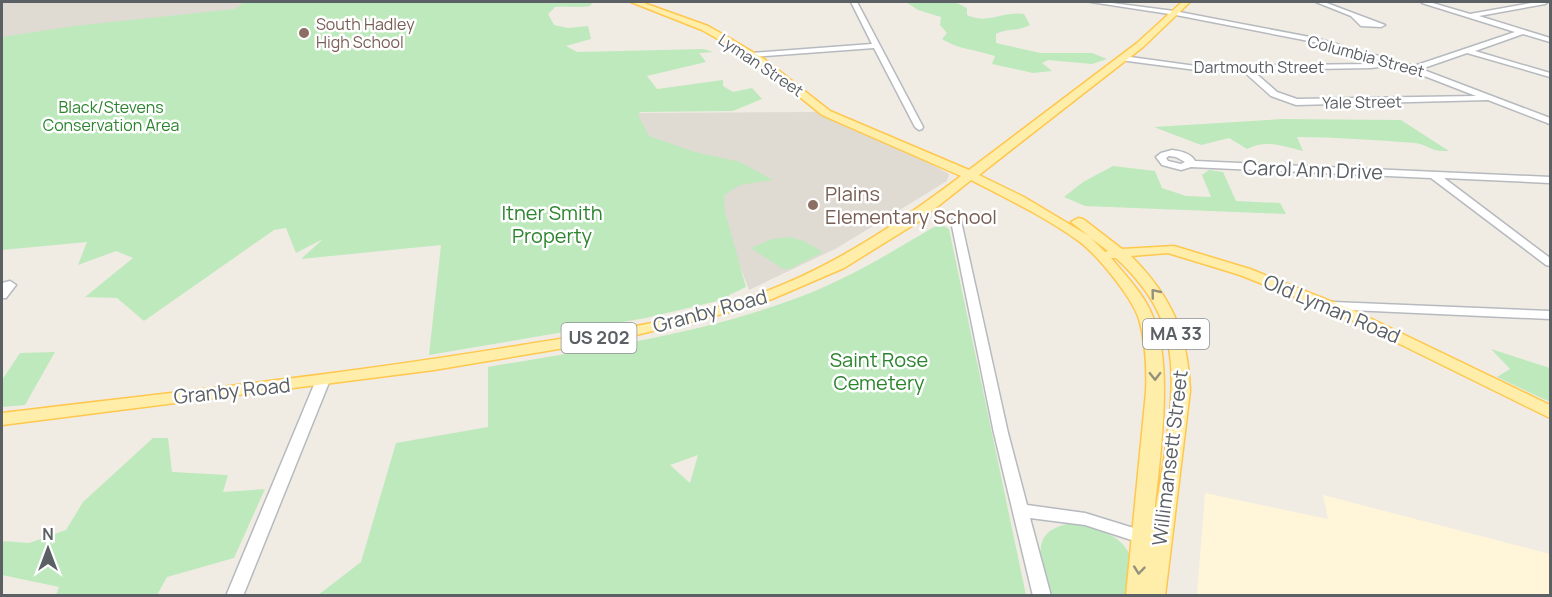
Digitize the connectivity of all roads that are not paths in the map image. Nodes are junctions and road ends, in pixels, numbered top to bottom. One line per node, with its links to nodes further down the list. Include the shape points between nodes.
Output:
1 (635, 2): 15 (main road, Lyman Street / MA 33, via 710,31)
2 (854, 2): 13 (street)
3 (1094, 2): 8 (street, Columbia Street)
4 (1186, 2): 8 (main road, Granby Road / US 202)
5 (1319, 2): 9 (street)
6 (1424, 2): 10 (street)
7 (1545, 2): 10 (street)
8 (1173, 14): 16 (main road, Granby Road / US 202); 17 (street, Columbia Street, via 1315,40)
9 (1353, 15)
10 (1468, 16): 11 (street)
11 (1521, 32): 12 (street); 14 (street)
12 (1551, 40)
13 (875, 46): 15 (street); 23 (street)
14 (1468, 51): 19 (street); 20 (street)
15 (752, 55): 25 (main road, Lyman Street / MA 33, via 825,113)
16 (1123, 58): 18 (street, Dartmouth Street, via 1185,68); 25 (main road, Granby Road / US 202)
17 (1396, 62): 18 (street, Dartmouth Street, via 1371,66); 19 (street, Columbia Street)
18 (1245, 68): 21 (street, Yale Street, via 1278,97 1296,102)
19 (1416, 68): 21 (street, Columbia Street)
20 (1551, 75)
21 (1490, 98): 22 (street, Columbia Street)
22 (1551, 121)
23 (920, 127)
24 (1190, 164): 26 (street, Carol Ann Drive)
25 (975, 174): 29 (main road, Willimansett Street / MA 33, via 1065,214); 30 (main road, Willimansett Street / MA 33, via 1054,219); 36 (main road, Granby Road / US 202, via 898,230 848,260 748,303 601,338)
26 (1435, 176): 27 (street, Carol Ann Drive); 31 (street)
27 (1551, 180)
28 (956, 221): 39 (street)
29 (1119, 252): 30 (main road, Old Lyman Road); 34 (main road, Old Lyman Road, via 1159,249 1185,253); 41 (main road, Willimansett Street / MA 33, one-way to 29, via 1183,365 1164,304)
30 (1102, 255): 40 (main road, Willimansett Street / MA 33, one-way to 40, via 1134,296 1146,317 1152,341 1155,392)
31 (1551, 263)
32 (2, 286): 33 (street, via 10,285)
33 (2, 295)
34 (1333, 306): 35 (street); 37 (main road, Old Lyman Road)
35 (1551, 315)
36 (323, 380): 38 (main road, Granby Road / US 202); 42 (street)
37 (1551, 412)
38 (2, 419)
39 (1020, 510): 40 (street, via 1085,519); 43 (street)
40 (1142, 537): 41 (street); 44 (main road, Willimansett Street / MA 33, one-way to 44)
41 (1162, 543): 45 (main road, Willimansett Street / MA 33)
42 (234, 596)
43 (1042, 596)
44 (1137, 596)
45 (1154, 596)

